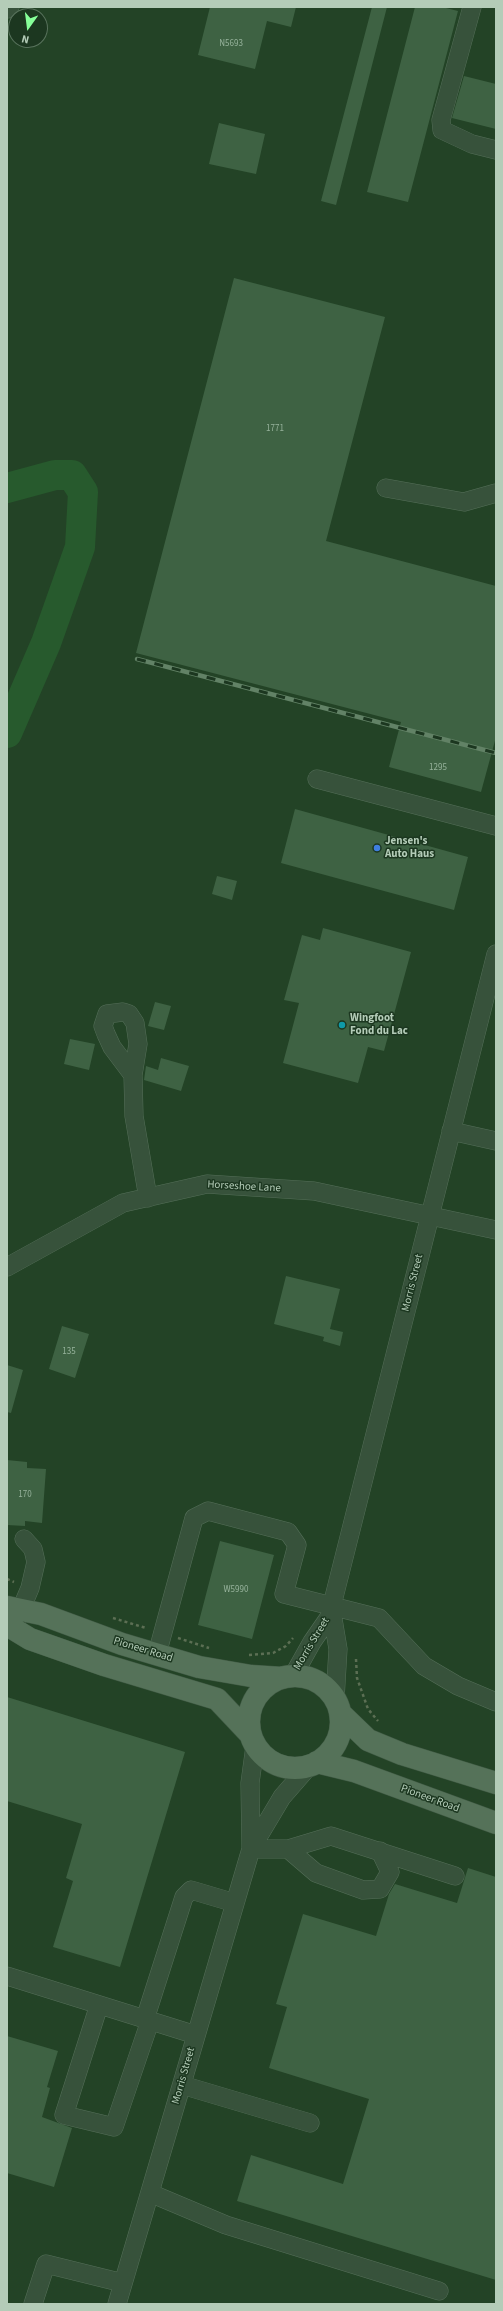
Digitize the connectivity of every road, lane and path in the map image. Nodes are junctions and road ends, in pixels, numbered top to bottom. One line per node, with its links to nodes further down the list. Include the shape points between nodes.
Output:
1 (10, 7): 3 (street)
2 (472, 7): 4 (street, via 441,120 442,130 472,144)
3 (7, 9)
4 (496, 150)
5 (386, 488): 6 (street, via 464,502)
6 (496, 493)
7 (317, 779): 8 (street)
8 (496, 826)
9 (496, 954): 11 (street, Morris Street)
10 (132, 1075): 13 (street, via 134,1116)
11 (452, 1131): 12 (street); 14 (street, Morris Street)
12 (496, 1141)
13 (148, 1198): 14 (street, Horseshoe Lane, via 207,1184 314,1191); 16 (street, Horseshoe Lane, via 122,1203)
14 (430, 1216): 15 (street, Horseshoe Lane); 18 (street, Morris Street)
15 (496, 1230)
16 (7, 1267)
17 (24, 1539): 19 (street, via 33,1549 36,1562 30,1588)
18 (332, 1609): 20 (street, via 284,1594 297,1545 288,1532 208,1511 194,1518); 21 (street, Morris Street); 22 (street, via 379,1618 424,1666 458,1686); 23 (street, Morris Street, via 338,1649)
19 (12, 1618): 20 (main road, Pioneer Road, via 41,1614); 24 (main road, via 30,1639 104,1665 217,1699)
20 (157, 1654): 21 (main road, Pioneer Road, via 199,1667 251,1676)
21 (288, 1677): 23 (main road, via 315,1681 330,1693); 24 (main road, via 269,1684 258,1693 251,1706 248,1720)
22 (496, 1702)
23 (337, 1706): 25 (main road, via 340,1727 337,1741 328,1754); 26 (main road, via 368,1740 402,1754)
24 (252, 1740): 25 (main road, via 270,1761 284,1767 296,1768); 28 (street, Morris Street)
25 (313, 1764): 27 (main road, Pioneer Road, via 354,1771); 28 (street, Morris Street, via 282,1797)
26 (496, 1783)
27 (496, 1823)
28 (251, 1849): 29 (street); 32 (street, Morris Street)
29 (288, 1849): 30 (street, via 331,1836); 30 (street, via 316,1873 363,1890 380,1888 390,1872)
30 (380, 1851): 31 (street)
31 (455, 1876)
32 (235, 1903): 35 (street, via 190,1890 184,1897); 36 (street, Morris Street)
33 (7, 1976): 34 (street)
34 (99, 2005): 35 (street); 35 (street, via 64,2115 114,2127)
35 (148, 2020): 36 (street)
36 (196, 2035): 37 (street, Morris Street)
37 (182, 2085): 38 (street); 39 (street, Morris Street)
38 (310, 2123)
39 (150, 2193): 40 (street, Morris Street); 41 (street, via 226,2225)
40 (123, 2283): 42 (street, via 46,2264); 43 (street, Morris Street)
41 (439, 2291)
42 (33, 2304)
43 (117, 2304)

